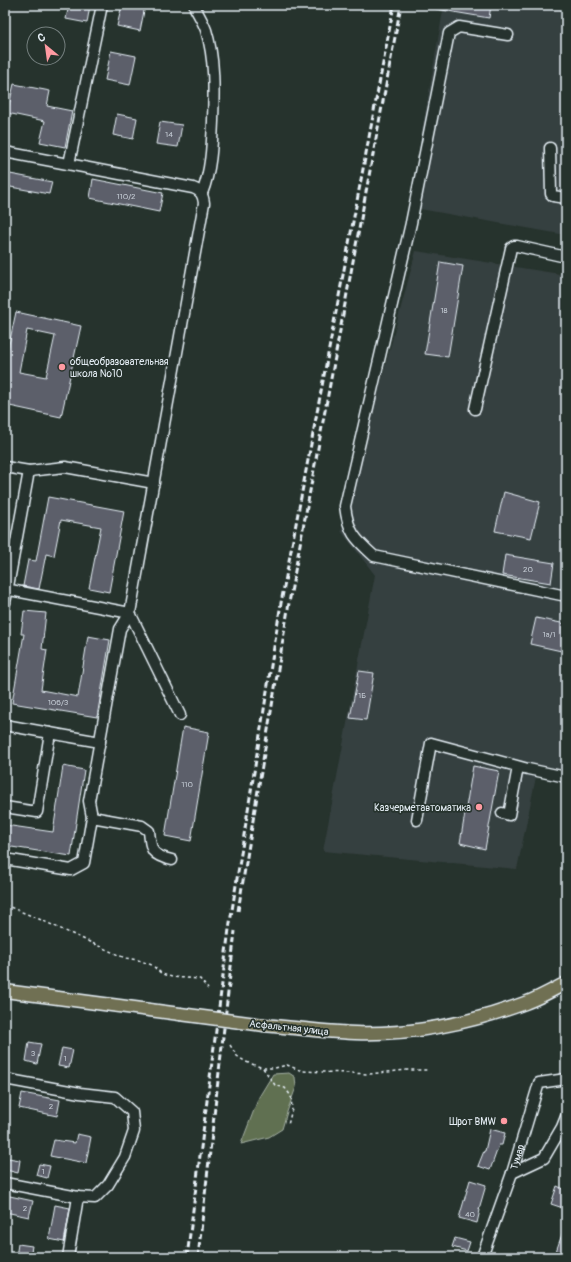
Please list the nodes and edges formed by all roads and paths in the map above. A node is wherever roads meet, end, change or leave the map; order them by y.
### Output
1 (102, 5) edge
2 (195, 8) dead end
3 (508, 35) dead end
4 (550, 148) dead end
5 (5, 152) edge
6 (69, 164) junction
7 (202, 193) junction
8 (566, 198) edge
9 (566, 257) edge
10 (475, 409) dead end
11 (5, 467) edge
12 (29, 472) junction
13 (154, 483) junction
14 (6, 590) edge
15 (566, 596) edge
16 (5, 603) edge
17 (130, 613) junction
18 (180, 715) dead end
19 (5, 725) edge
20 (50, 733) junction
21 (100, 742) junction
22 (518, 767) junction
23 (566, 777) edge
24 (5, 807) edge
25 (502, 813) dead end
26 (92, 817) junction
27 (417, 820) dead end
28 (5, 859) edge
29 (172, 860) dead end
30 (5, 905) edge
31 (566, 983) edge
32 (208, 989) dead end
33 (5, 991) edge
34 (230, 1045) dead end
35 (263, 1068) junction
36 (429, 1070) dead end
37 (5, 1079) edge
38 (566, 1079) edge
39 (566, 1117) edge
40 (288, 1125) dead end
41 (512, 1172) junction
42 (5, 1183) edge
43 (78, 1197) junction
44 (68, 1257) edge
45 (482, 1257) edge

1 - 6 street
2 - 7 street
3 - 15 street
4 - 8 street
5 - 6 street
6 - 7 street
7 - 13 street
9 - 10 street
11 - 12 street
12 - 13 street
12 - 14 street
13 - 17 street
14 - 16 street
14 - 17 street
17 - 18 street
17 - 21 street
19 - 20 street
20 - 21 street
20 - 24 street
21 - 26 street
22 - 23 street
22 - 25 street
22 - 27 street
26 - 28 street
26 - 29 street
30 - 32 path
31 - 33 main road, Асфальтная улица, bridge
34 - 35 path
35 - 36 path
35 - 40 path
37 - 43 street
38 - 41 street, Тумар
39 - 41 street
41 - 45 street, Тумар
42 - 43 street
43 - 44 street

